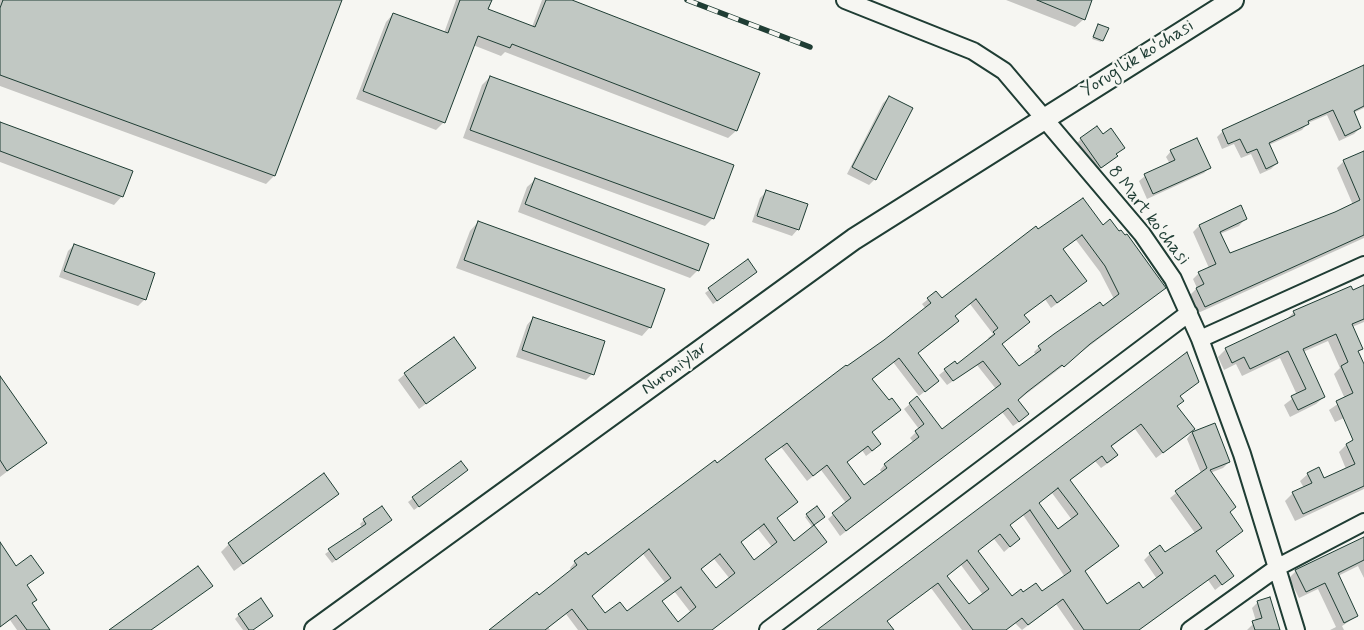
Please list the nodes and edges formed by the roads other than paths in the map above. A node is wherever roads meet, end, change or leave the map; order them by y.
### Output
1 (845, 0) edge
2 (1233, 0) edge
3 (1043, 118) junction
4 (1364, 265) edge
5 (1189, 313) junction
6 (1200, 339) junction
7 (1364, 522) edge
8 (1278, 567) junction
9 (315, 630) edge
10 (768, 630) edge
11 (1190, 630) edge
12 (1296, 630) edge

1 - 3 street, 8 Mart koʻchasi
2 - 3 main road, Yorug'lik koʻchasi
3 - 5 street, 8 Mart koʻchasi
3 - 9 main road, Nuroniylar
4 - 6 street
5 - 6 street, 8 Mart koʻchasi
5 - 10 street
6 - 8 street, 8 Mart koʻchasi
7 - 8 street
8 - 11 street
8 - 12 street, 8 Mart koʻchasi

